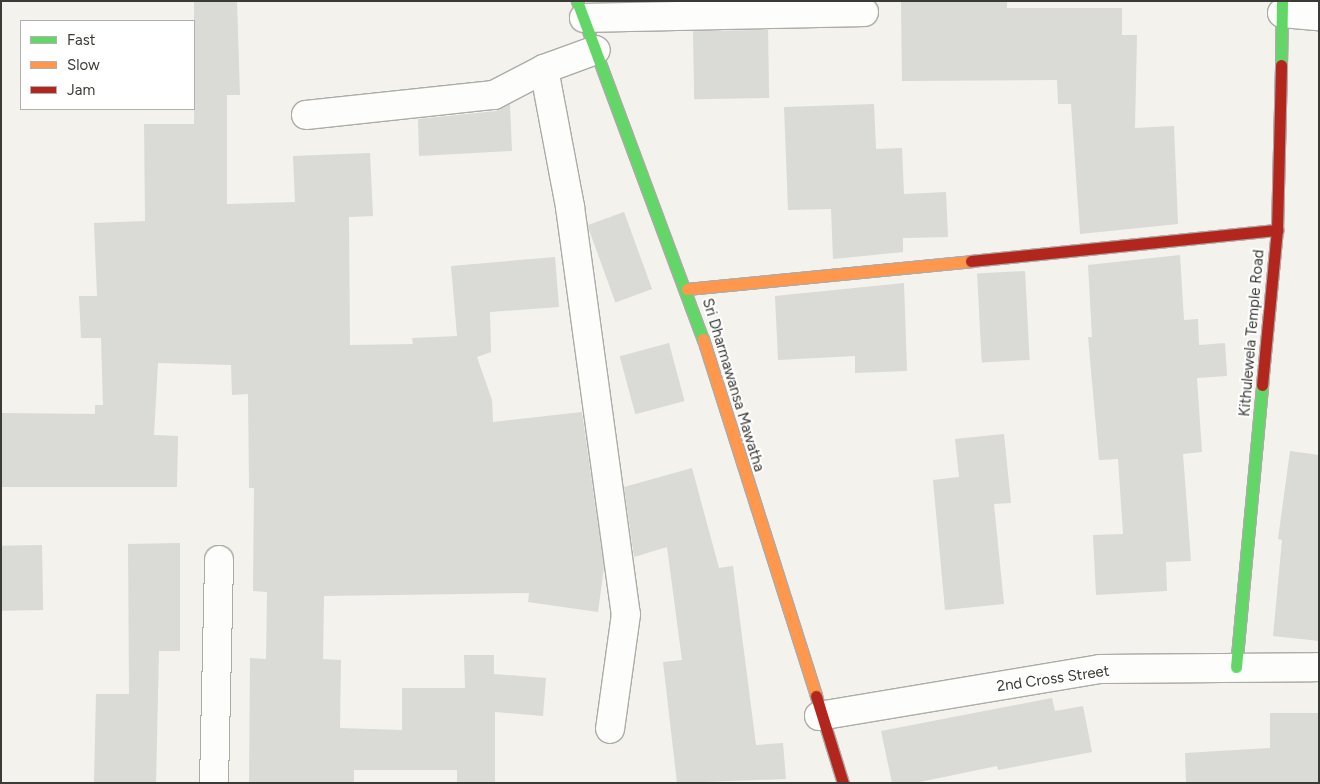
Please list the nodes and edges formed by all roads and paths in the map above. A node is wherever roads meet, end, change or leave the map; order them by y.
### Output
1 (1282, 7) edge
2 (581, 10) edge
3 (864, 12) dead end
4 (1319, 16) edge
5 (596, 50) junction
6 (544, 68) junction
7 (306, 115) dead end
8 (1277, 230) junction
9 (687, 289) junction
10 (218, 560) dead end
11 (1236, 667) junction
12 (1319, 667) edge
13 (819, 716) junction
14 (610, 729) dead end
15 (214, 783) edge
16 (842, 783) edge

1 - 4 street
1 - 8 street, Kithulewela Temple Road
2 - 3 street
2 - 5 street, Sri Dharmawansa Mawatha
5 - 6 street
5 - 9 street, Sri Dharmawansa Mawatha
6 - 7 street
6 - 14 street
8 - 9 street
8 - 11 street, Kithulewela Temple Road
9 - 13 street, Sri Dharmawansa Mawatha
10 - 15 street
11 - 12 street, 2nd Cross Street
11 - 13 street, 2nd Cross Street
13 - 16 street, Sri Dharmawansa Mawatha

